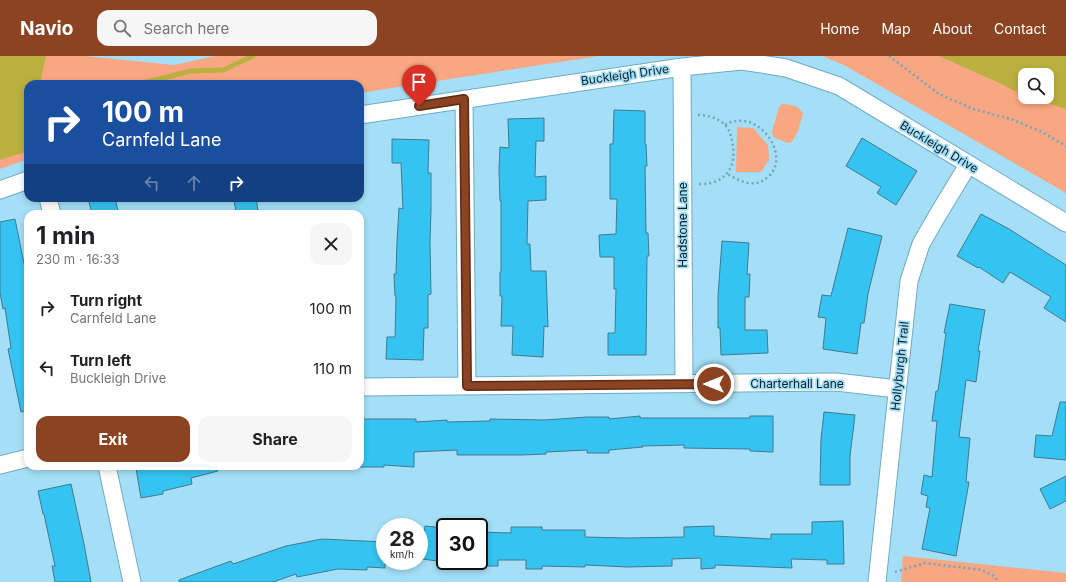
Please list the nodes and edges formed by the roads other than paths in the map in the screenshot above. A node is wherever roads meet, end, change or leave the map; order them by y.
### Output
1 (682, 67) junction
2 (464, 99) junction
3 (364, 114) edge
4 (968, 165) junction
5 (24, 181) edge
6 (0, 190) edge
7 (1066, 223) edge
8 (684, 384) junction
9 (467, 386) junction
10 (364, 387) edge
11 (898, 389) junction
12 (24, 459) edge
13 (0, 465) edge
14 (108, 470) edge
15 (132, 582) edge
16 (876, 582) edge

1 - 2 street, Buckleigh Drive
1 - 4 street, Buckleigh Drive
1 - 8 street, Hadstone Lane
2 - 3 street, Buckleigh Drive
2 - 9 street
4 - 7 street, Buckleigh Drive
4 - 11 street, Hollyburgh Trail
5 - 6 street
8 - 9 street, Charterhall Lane
8 - 11 street, Charterhall Lane
9 - 10 street, Charterhall Lane
11 - 16 street, Hollyburgh Trail
12 - 13 street
14 - 15 street

